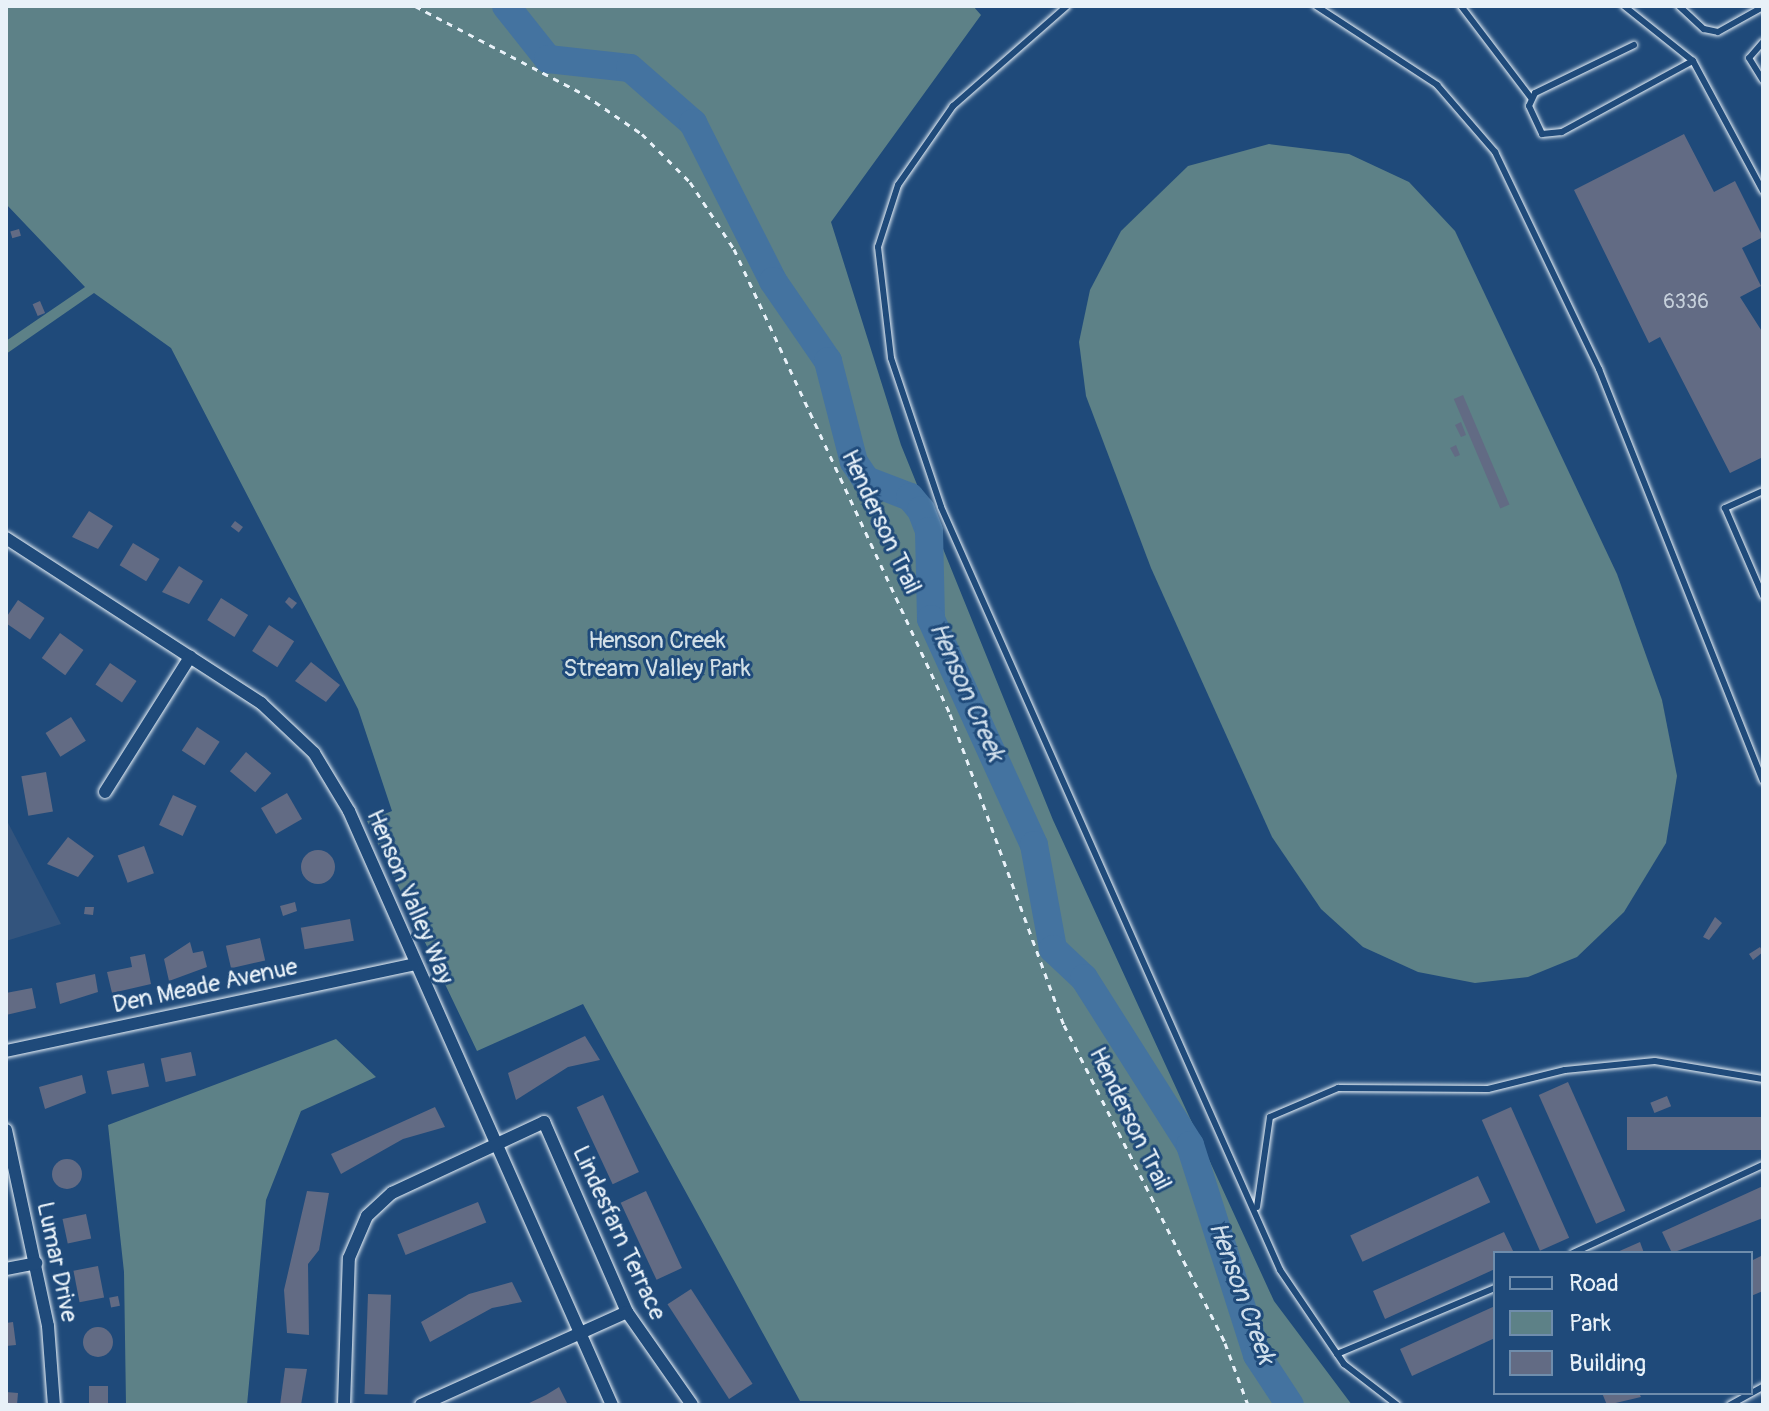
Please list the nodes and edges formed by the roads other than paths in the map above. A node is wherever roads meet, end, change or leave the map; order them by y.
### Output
1 (1067, 6) edge
2 (1316, 6) edge
3 (1461, 6) edge
4 (1624, 6) edge
5 (1679, 6) edge
6 (1763, 7) edge
7 (1763, 42) edge
8 (1634, 45) dead end
9 (1693, 61) junction
10 (1763, 80) edge
11 (1531, 98) junction
12 (1763, 191) edge
13 (1763, 491) edge
14 (6, 538) edge
15 (1763, 596) edge
16 (190, 657) junction
17 (1763, 781) edge
18 (105, 792) dead end
19 (414, 964) junction
20 (6, 1051) edge
21 (1763, 1079) edge
22 (6, 1130) edge
23 (494, 1145) junction
24 (1763, 1165) edge
25 (1257, 1210) junction
26 (1577, 1251) edge
27 (36, 1263) junction
28 (6, 1269) edge
29 (1493, 1289) edge
30 (627, 1312) junction
31 (581, 1334) junction
32 (1337, 1354) junction
33 (1748, 1395) edge
34 (54, 1405) edge
35 (344, 1405) edge
36 (421, 1405) edge
37 (612, 1405) edge
38 (692, 1405) edge
39 (1397, 1405) edge
40 (1730, 1405) edge

1 - 25 lane
2 - 17 lane
3 - 11 lane
4 - 9 lane
5 - 6 lane
7 - 10 lane
8 - 11 lane
9 - 11 lane
9 - 12 lane
13 - 15 lane
14 - 16 street, Henson Valley Way
16 - 18 street
16 - 19 street, Henson Valley Way
19 - 20 street, Den Meade Avenue
19 - 23 street, Henson Valley Way
21 - 25 lane
22 - 27 street, Lumar Drive
23 - 30 street, Lindesfarn Terrace
23 - 31 street, Henson Valley Way
23 - 35 street
24 - 26 lane
25 - 32 lane
27 - 28 street
27 - 34 street, Lumar Drive
29 - 32 lane
30 - 31 street
30 - 38 street, Lindesfarn Terrace
31 - 36 street
31 - 37 street, Henson Valley Way
32 - 39 lane
33 - 40 lane

